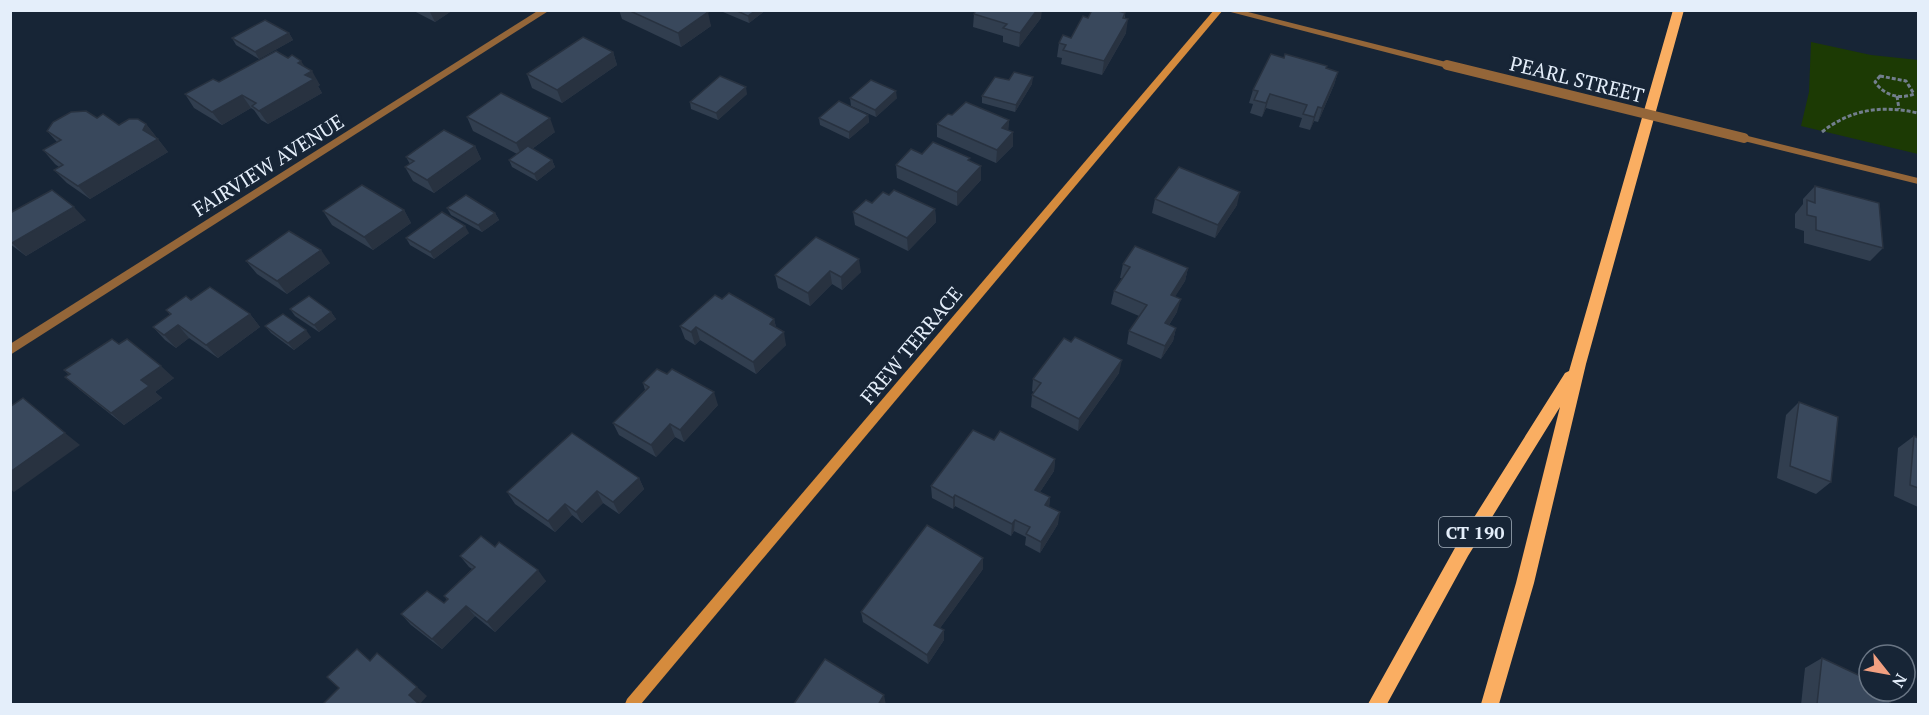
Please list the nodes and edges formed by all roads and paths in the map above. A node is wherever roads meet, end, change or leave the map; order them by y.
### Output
1 (546, 10) edge
2 (1219, 10) edge
3 (1227, 10) edge
4 (1679, 10) edge
5 (1897, 96) junction
6 (1899, 109) junction
7 (1918, 113) edge
8 (1821, 133) dead end
9 (1918, 181) edge
10 (10, 350) edge
11 (1578, 364) junction
12 (632, 705) edge
13 (1377, 705) edge
14 (1490, 705) edge

1 - 10 street, FAIRVIEW AVENUE
2 - 12 main road, FREW TERRACE
3 - 9 street, PEARL STREET, bridge
4 - 11 main road, CT 190
5 - 5 path
5 - 6 path
6 - 7 path
6 - 8 path
11 - 13 main road, CT 190
11 - 14 main road, CT 190

